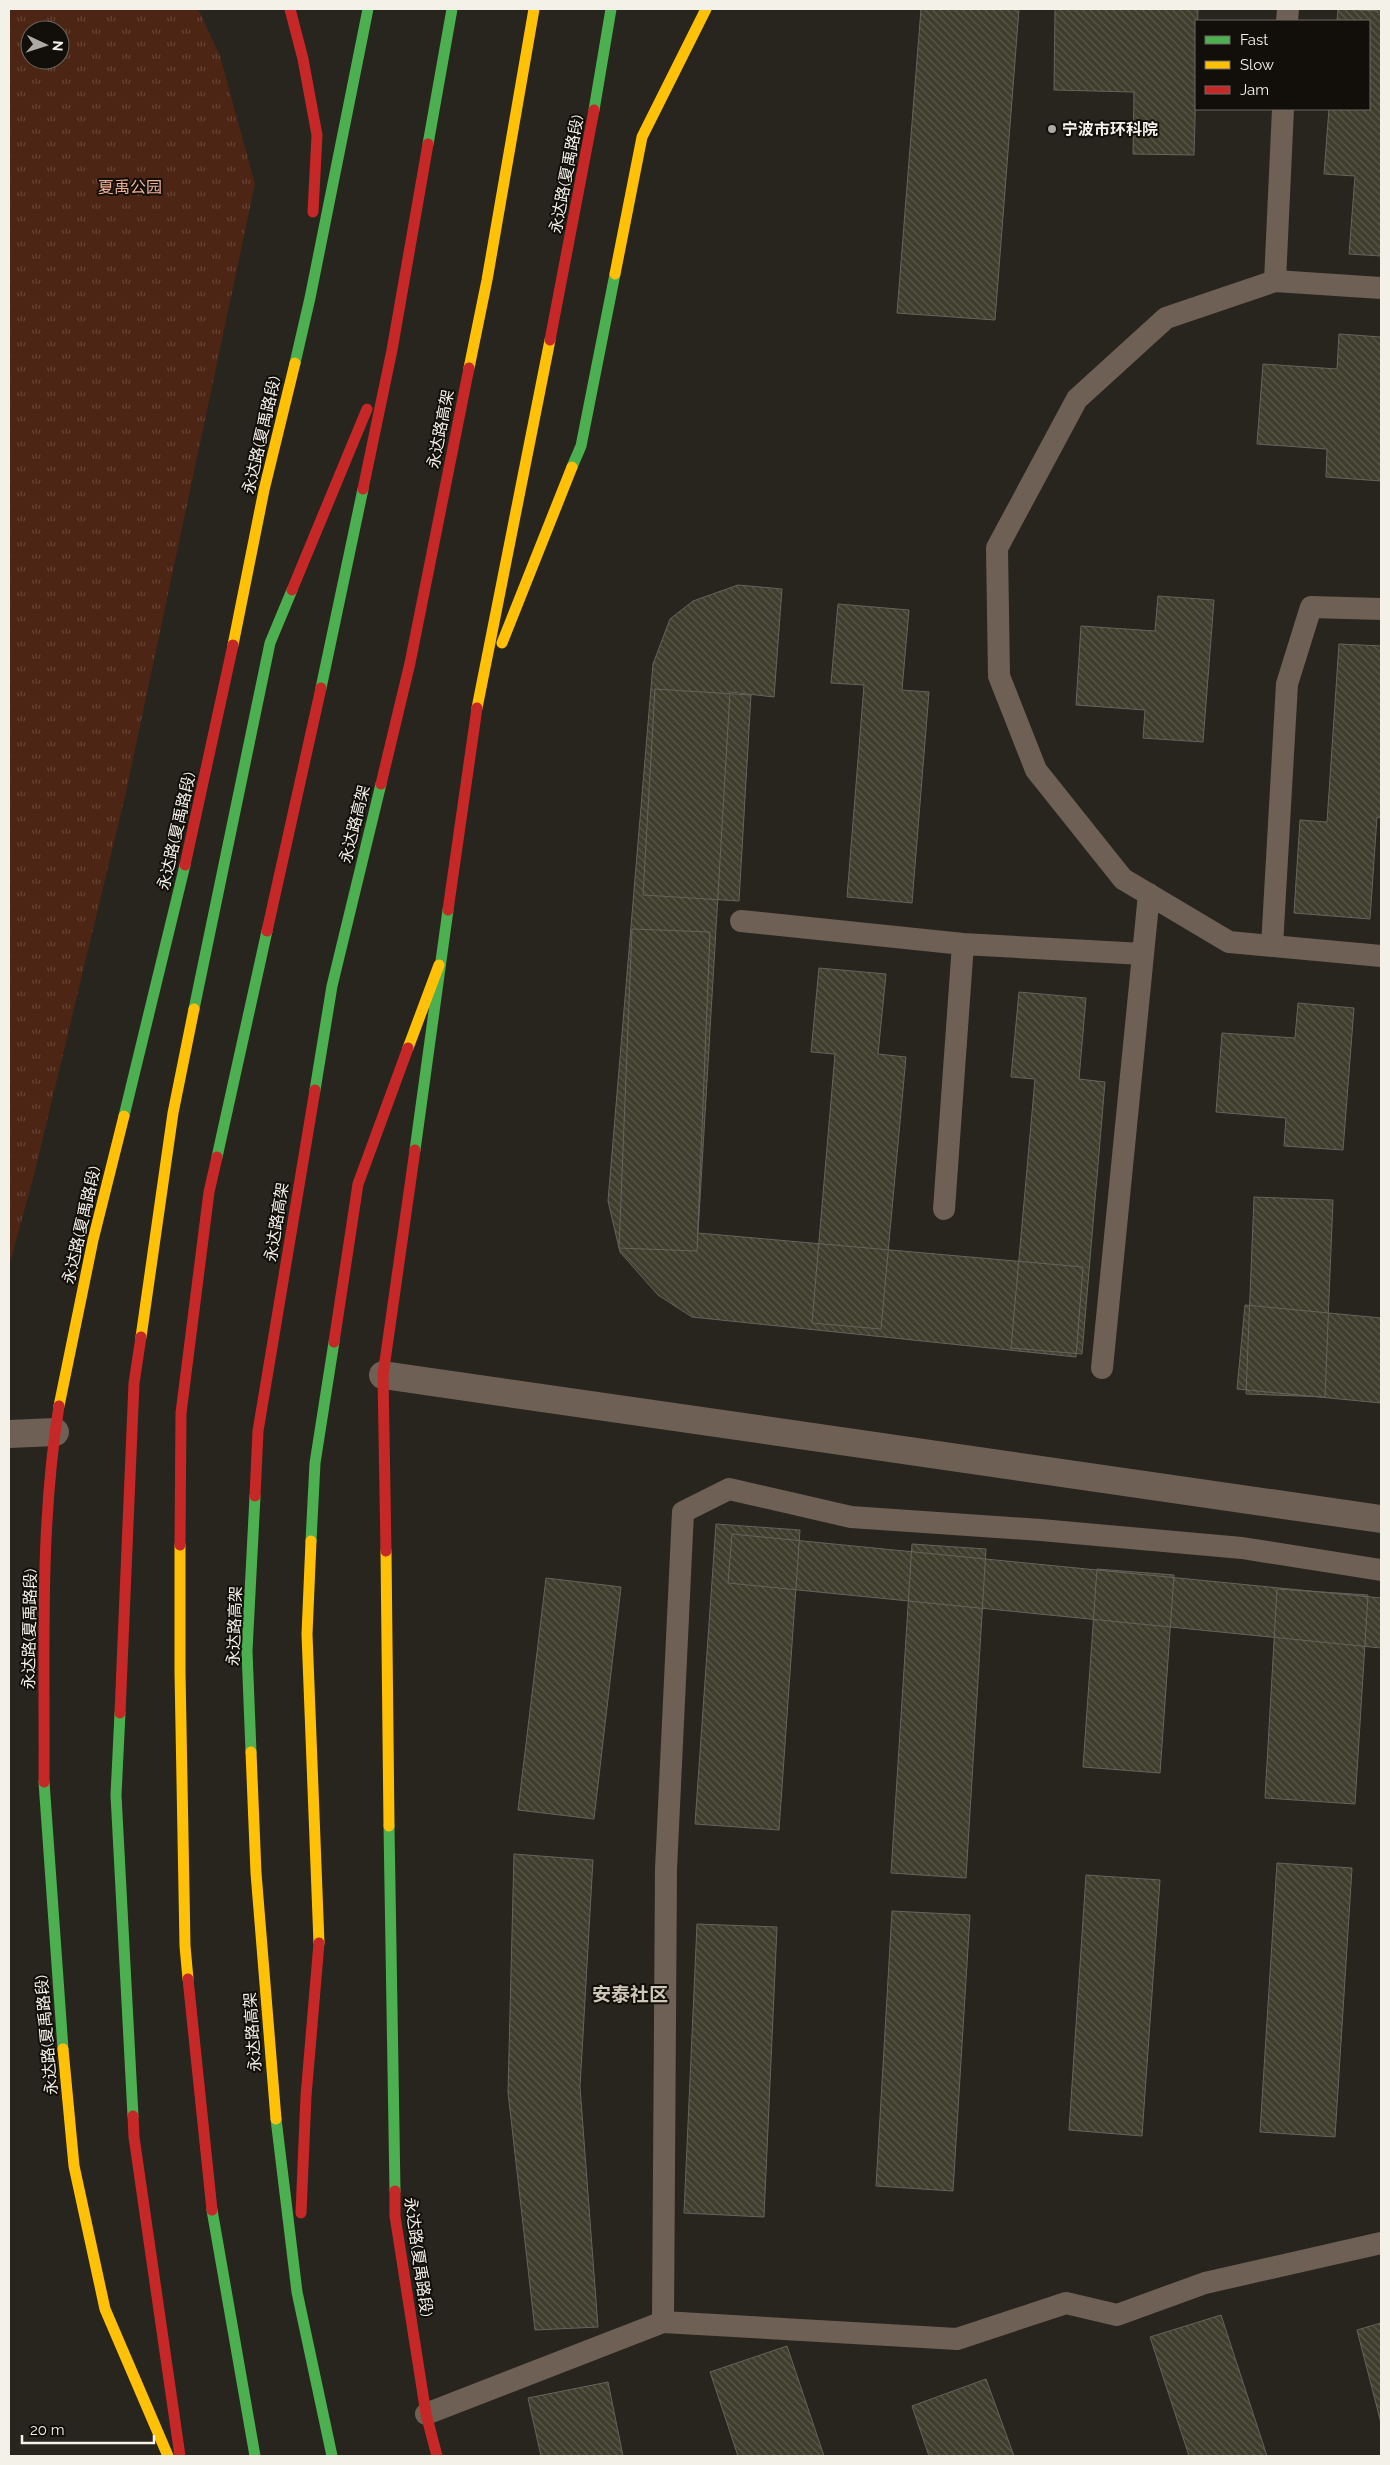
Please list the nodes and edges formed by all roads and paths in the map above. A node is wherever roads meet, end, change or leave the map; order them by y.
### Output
1 (290, 9) edge
2 (368, 9) edge
3 (452, 9) edge
4 (534, 9) edge
5 (611, 9) edge
6 (706, 9) edge
7 (1283, 110) edge
8 (1275, 281) junction
9 (1381, 288) edge
10 (310, 298) junction
11 (392, 350) junction
12 (1381, 609) edge
13 (477, 707) junction
14 (1149, 894) junction
15 (741, 921) dead end
16 (963, 944) junction
17 (1272, 946) junction
18 (1143, 954) junction
19 (1381, 956) edge
20 (440, 965) junction
21 (944, 1209) dead end
22 (1102, 1368) dead end
23 (383, 1375) junction
24 (55, 1432) junction
25 (9, 1434) edge
26 (1381, 1520) edge
27 (1381, 1570) edge
28 (1381, 2243) edge
29 (297, 2292) junction
30 (664, 2322) junction
31 (426, 2414) junction
32 (168, 2456) edge
33 (180, 2456) edge
34 (255, 2456) edge
35 (332, 2456) edge
36 (437, 2456) edge

1 - 10 main road
2 - 10 main road, 永达路(夏禹路段)
3 - 11 main road
4 - 29 main road, 永达路高架
5 - 13 main road, 永达路(夏禹路段)
6 - 13 main road
7 - 8 lane
8 - 9 lane
8 - 14 lane
10 - 24 main road, 永达路(夏禹路段)
11 - 33 main road
11 - 34 main road
12 - 17 lane
13 - 20 main road, 永达路(夏禹路段)
14 - 17 lane
14 - 18 lane
15 - 16 lane
16 - 18 lane
16 - 21 lane
17 - 19 lane
18 - 22 lane
20 - 23 main road, 永达路(夏禹路段)
20 - 29 main road
23 - 26 street
23 - 31 main road, 永达路(夏禹路段)
24 - 25 street
24 - 32 main road, 永达路(夏禹路段)
27 - 30 lane
28 - 30 lane
29 - 35 main road, 永达路高架
30 - 31 lane
31 - 36 main road, 永达路(夏禹路段)

